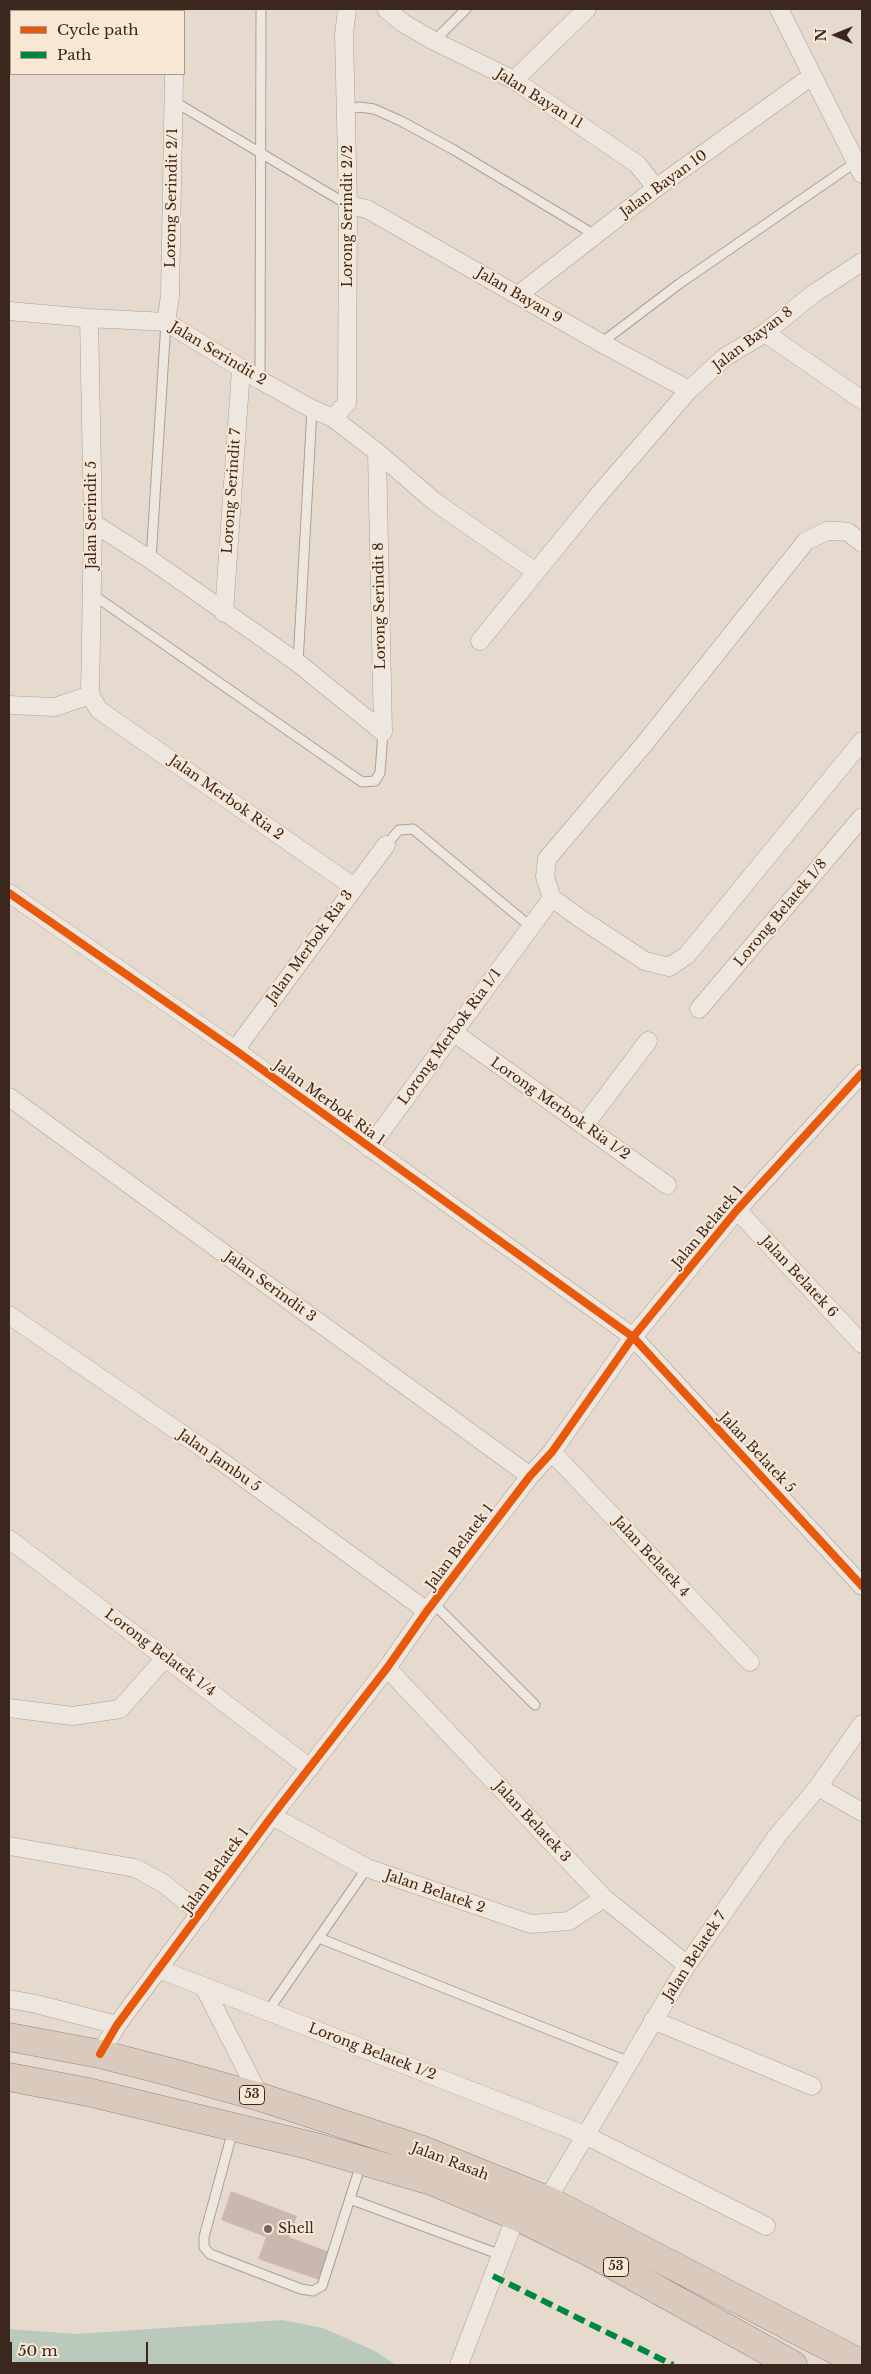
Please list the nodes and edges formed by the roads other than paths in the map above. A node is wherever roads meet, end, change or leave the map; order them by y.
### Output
1 (262, 9) edge
2 (347, 9) edge
3 (386, 9) edge
4 (466, 9) edge
5 (587, 9) edge
6 (779, 9) edge
7 (434, 41) junction
8 (174, 75) edge
9 (812, 76) junction
10 (514, 80) junction
11 (175, 102) junction
12 (347, 109) junction
13 (262, 152) junction
14 (859, 168) edge
15 (656, 188) junction
16 (348, 205) junction
17 (595, 235) junction
18 (862, 262) edge
19 (518, 295) junction
20 (9, 311) edge
21 (89, 318) junction
22 (166, 322) junction
23 (765, 333) junction
24 (601, 343) junction
25 (241, 368) junction
26 (260, 380) junction
27 (690, 390) junction
28 (862, 400) edge
29 (312, 409) junction
30 (333, 418) junction
31 (377, 452) junction
32 (94, 524) junction
33 (862, 543) edge
34 (151, 560) junction
35 (536, 572) junction
36 (92, 594) junction
37 (224, 613) junction
38 (480, 641) dead end
39 (298, 663) junction
40 (94, 703) junction
41 (9, 705) edge
42 (383, 732) junction
43 (862, 742) edge
44 (862, 816) edge
45 (386, 845) joint
46 (354, 887) junction
47 (9, 892) edge
48 (552, 898) junction
49 (531, 927) junction
50 (699, 1009) dead end
51 (453, 1032) junction
52 (648, 1040) dead end
53 (235, 1050) junction
54 (860, 1080) edge
55 (9, 1097) edge
56 (584, 1126) junction
57 (369, 1148) junction
58 (667, 1185) dead end
59 (736, 1210) junction
60 (9, 1315) edge
61 (633, 1337) junction
62 (862, 1344) edge
63 (552, 1452) junction
64 (530, 1476) junction
65 (9, 1539) edge
66 (862, 1586) edge
67 (430, 1607) junction
68 (165, 1658) junction
69 (750, 1662) dead end
70 (387, 1668) junction
71 (535, 1705) dead end
72 (9, 1708) edge
73 (862, 1724) edge
74 (310, 1768) junction
75 (818, 1787) junction
76 (862, 1812) edge
77 (272, 1816) junction
78 (9, 1846) edge
79 (367, 1868) junction
80 (604, 1898) junction
81 (201, 1914) junction
82 (319, 1938) junction
83 (687, 1965) junction
84 (159, 1969) junction
85 (204, 1987) junction
86 (9, 2000) edge
87 (268, 2012) junction
88 (653, 2020) junction
89 (117, 2026) junction
90 (9, 2037) edge
91 (100, 2054) junction
92 (630, 2062) junction
93 (9, 2077) edge
94 (812, 2086) dead end
95 (88, 2092) junction
96 (260, 2097) junction
97 (234, 2128) junction
98 (586, 2135) junction
99 (362, 2161) junction
100 (350, 2199) junction
101 (547, 2200) junction
102 (516, 2216) junction
103 (766, 2226) dead end
104 (501, 2256) junction
105 (862, 2364) edge
106 (460, 2365) edge
107 (793, 2365) edge

1 - 13 lane
2 - 12 street, Lorong Serindit 2/2
3 - 7 street, Jalan Bayan 11
4 - 7 lane
5 - 10 street
6 - 9 street
7 - 10 street, Jalan Bayan 11
8 - 11 street, Lorong Serindit 2/1
9 - 14 street
9 - 15 street, Jalan Bayan 10
10 - 15 street, Jalan Bayan 11
11 - 13 lane
11 - 22 street, Lorong Serindit 2/1
12 - 16 street, Lorong Serindit 2/2
12 - 17 lane
13 - 16 lane
13 - 26 lane
14 - 24 lane
15 - 17 street, Jalan Bayan 10
16 - 19 street, Jalan Bayan 9
16 - 30 street, Lorong Serindit 2/2
17 - 19 street, Jalan Bayan 10
18 - 23 street, Jalan Bayan 8
19 - 24 street, Jalan Bayan 9
20 - 21 street, Jalan Serindit 2
21 - 22 street, Jalan Serindit 2
21 - 32 street, Jalan Serindit 5
22 - 25 street, Jalan Serindit 2
22 - 34 lane
23 - 27 street, Jalan Bayan 8
23 - 28 street
24 - 27 street, Jalan Bayan 9
25 - 26 street, Jalan Serindit 2
25 - 37 street, Lorong Serindit 7
26 - 29 street, Jalan Serindit 2
27 - 35 street, Jalan Bayan 8
29 - 30 street, Jalan Serindit 2
29 - 39 lane
30 - 31 street, Jalan Serindit 2
31 - 35 street
31 - 42 street, Lorong Serindit 8
32 - 34 street
32 - 36 street, Jalan Serindit 5
33 - 48 street
34 - 37 street
35 - 38 street, Jalan Bayan 8
36 - 40 street, Jalan Serindit 5
36 - 42 lane
37 - 39 street
39 - 42 street
40 - 41 street
40 - 46 street, Jalan Merbok Ria 2
43 - 48 street
44 - 50 street, Lorong Belatek 1/8
45 - 46 street, Jalan Merbok Ria 3
45 - 49 lane
46 - 53 street, Jalan Merbok Ria 3
47 - 53 street, Jalan Merbok Ria 1
48 - 49 street, Lorong Merbok Ria 1/1
49 - 51 street, Lorong Merbok Ria 1/1
51 - 56 street, Lorong Merbok Ria 1/2
51 - 57 street, Lorong Merbok Ria 1/1
52 - 56 street
53 - 57 street, Jalan Merbok Ria 1
54 - 59 street, Jalan Belatek 1
55 - 64 street, Jalan Serindit 3
56 - 58 street, Lorong Merbok Ria 1/2
57 - 61 street, Jalan Merbok Ria 1
59 - 61 street, Jalan Belatek 1
59 - 62 street, Jalan Belatek 6
60 - 67 street, Jalan Jambu 5
61 - 63 street, Jalan Belatek 1
61 - 66 street, Jalan Belatek 5
63 - 64 street, Jalan Belatek 1
63 - 69 street, Jalan Belatek 4
64 - 67 street, Jalan Belatek 1
65 - 68 street, Lorong Belatek 1/4
67 - 70 street, Jalan Belatek 1
67 - 71 lane
68 - 72 street
68 - 74 street, Lorong Belatek 1/4
70 - 74 street, Jalan Belatek 1
70 - 80 street, Jalan Belatek 3
73 - 75 street, Jalan Belatek 7
74 - 77 street, Jalan Belatek 1
75 - 76 street
75 - 83 street, Jalan Belatek 7
77 - 79 street, Jalan Belatek 2
77 - 81 street, Jalan Belatek 1
78 - 81 street
79 - 80 street, Jalan Belatek 2
79 - 82 lane
80 - 83 street, Jalan Belatek 3
81 - 84 street, Jalan Belatek 1
82 - 87 lane
82 - 92 lane
83 - 88 street, Jalan Belatek 7
84 - 85 street, Lorong Belatek 1/2
84 - 89 street, Jalan Belatek 1
85 - 87 street, Lorong Belatek 1/2
85 - 96 street
86 - 89 street
87 - 98 street, Lorong Belatek 1/2
88 - 92 street, Jalan Belatek 7
88 - 94 street
89 - 91 street, Jalan Belatek 1
90 - 91 highway, Jalan Rasah / 53
91 - 95 highway
91 - 96 highway, Jalan Rasah / 53
92 - 98 street, Jalan Belatek 7
93 - 95 highway, Jalan Rasah / 53
95 - 97 highway, Jalan Rasah / 53
96 - 101 highway, Jalan Rasah / 53
97 - 99 highway, Jalan Rasah / 53
97 - 100 lane
98 - 101 street, Jalan Belatek 7
98 - 103 street, Lorong Belatek 1/2
99 - 100 lane
99 - 102 highway, Jalan Rasah / 53
100 - 104 lane
101 - 105 highway, Jalan Rasah / 53
102 - 104 street
102 - 107 highway, Jalan Rasah / 53
104 - 106 street

